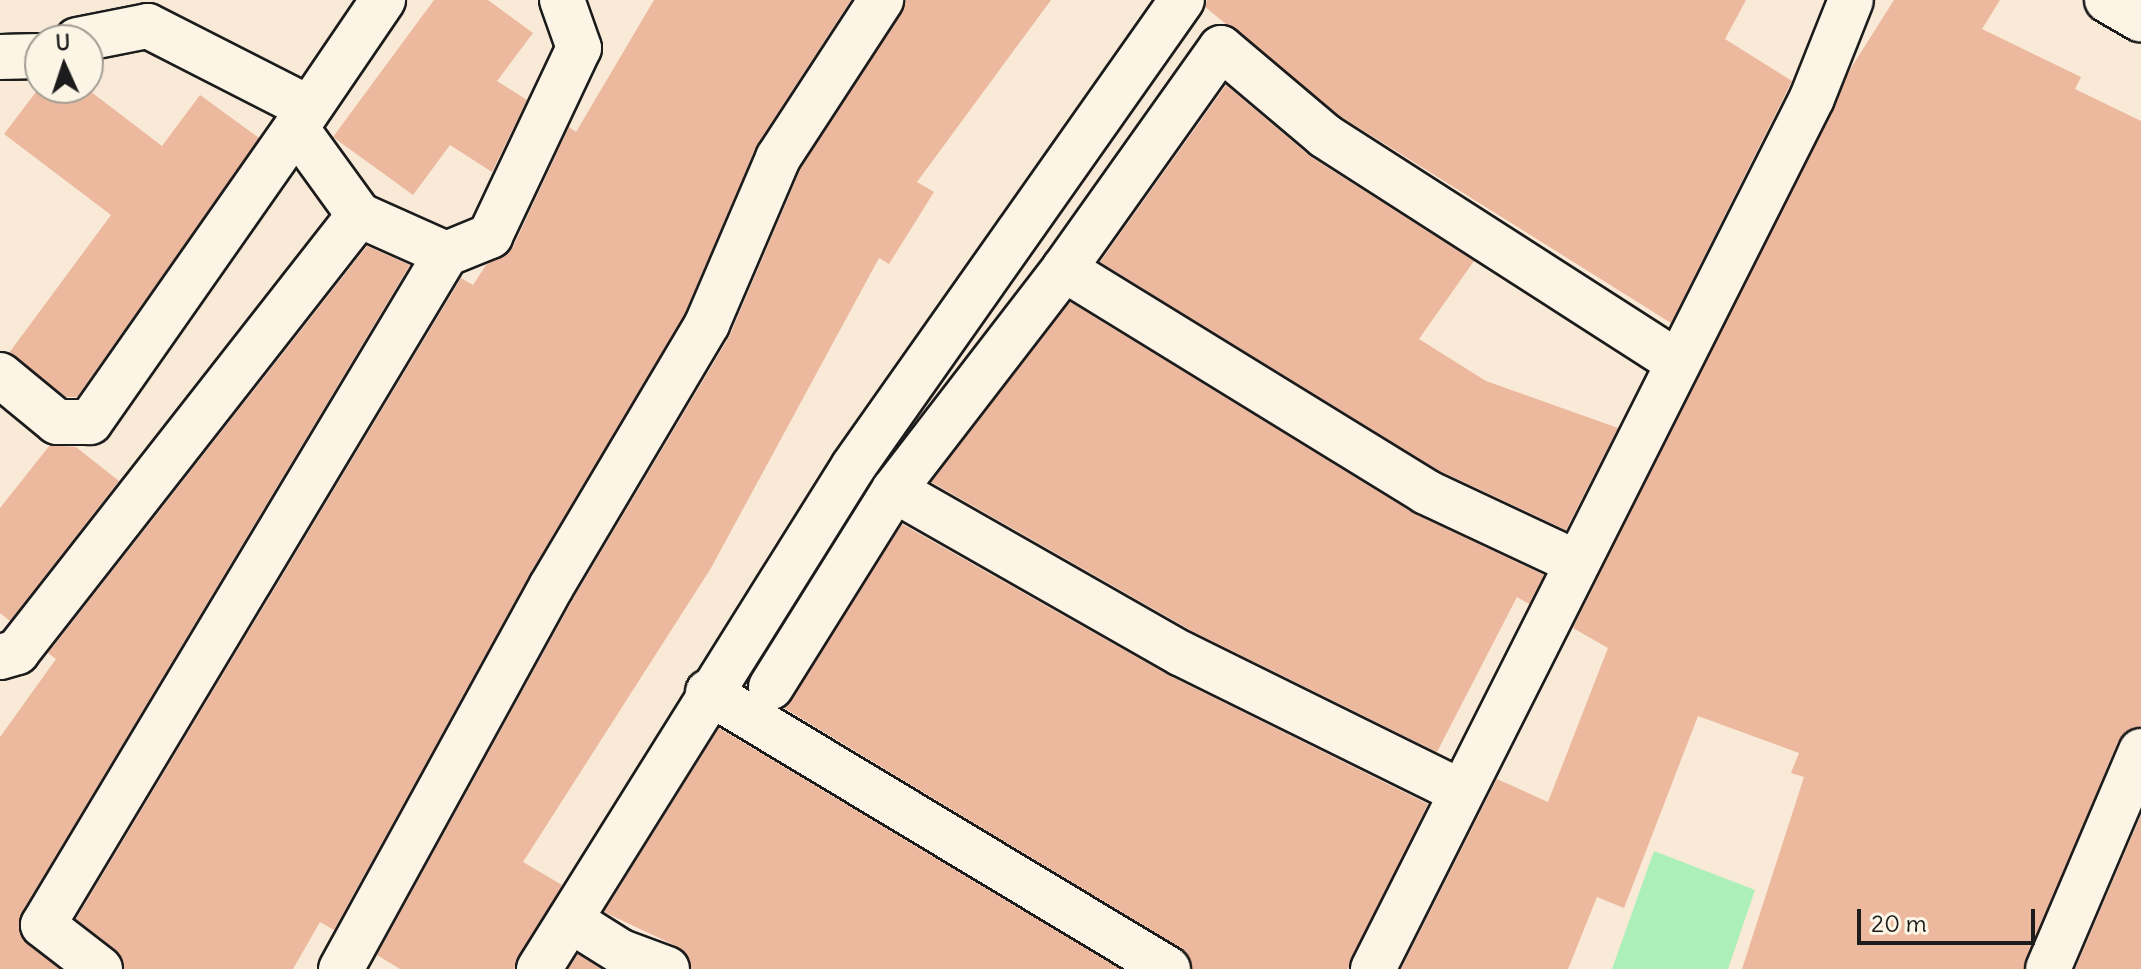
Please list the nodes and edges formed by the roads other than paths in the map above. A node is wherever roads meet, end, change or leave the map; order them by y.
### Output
1 (383, 0) edge
2 (562, 0) edge
3 (881, 0) edge
4 (1182, 0) edge
5 (1851, 0) edge
6 (2107, 0) edge
7 (2141, 20) edge
8 (104, 35) edge
9 (24, 56) edge
10 (0, 57) edge
11 (301, 118) junction
12 (359, 215) junction
13 (446, 254) junction
14 (1064, 269) junction
15 (1675, 361) junction
16 (0, 375) edge
17 (894, 490) junction
18 (1573, 561) junction
19 (7, 640) edge
20 (771, 687) dead end
21 (708, 692) junction
22 (2141, 751) edge
23 (1461, 792) junction
24 (570, 920) junction
25 (100, 969) edge
26 (341, 969) edge
27 (539, 969) edge
28 (667, 969) edge
29 (1168, 969) edge
30 (1373, 969) edge
31 (2048, 969) edge

1 - 11 street
2 - 13 street
3 - 26 street
4 - 21 street
5 - 15 street
6 - 7 street
8 - 11 street
9 - 10 street
11 - 12 street
11 - 16 street
12 - 13 street
12 - 19 street
13 - 25 street
14 - 15 street
14 - 17 street
14 - 18 street
15 - 18 street
17 - 20 street
17 - 23 street
18 - 23 street
21 - 24 street
21 - 29 street
22 - 31 street
23 - 30 street
24 - 27 street
24 - 28 street

